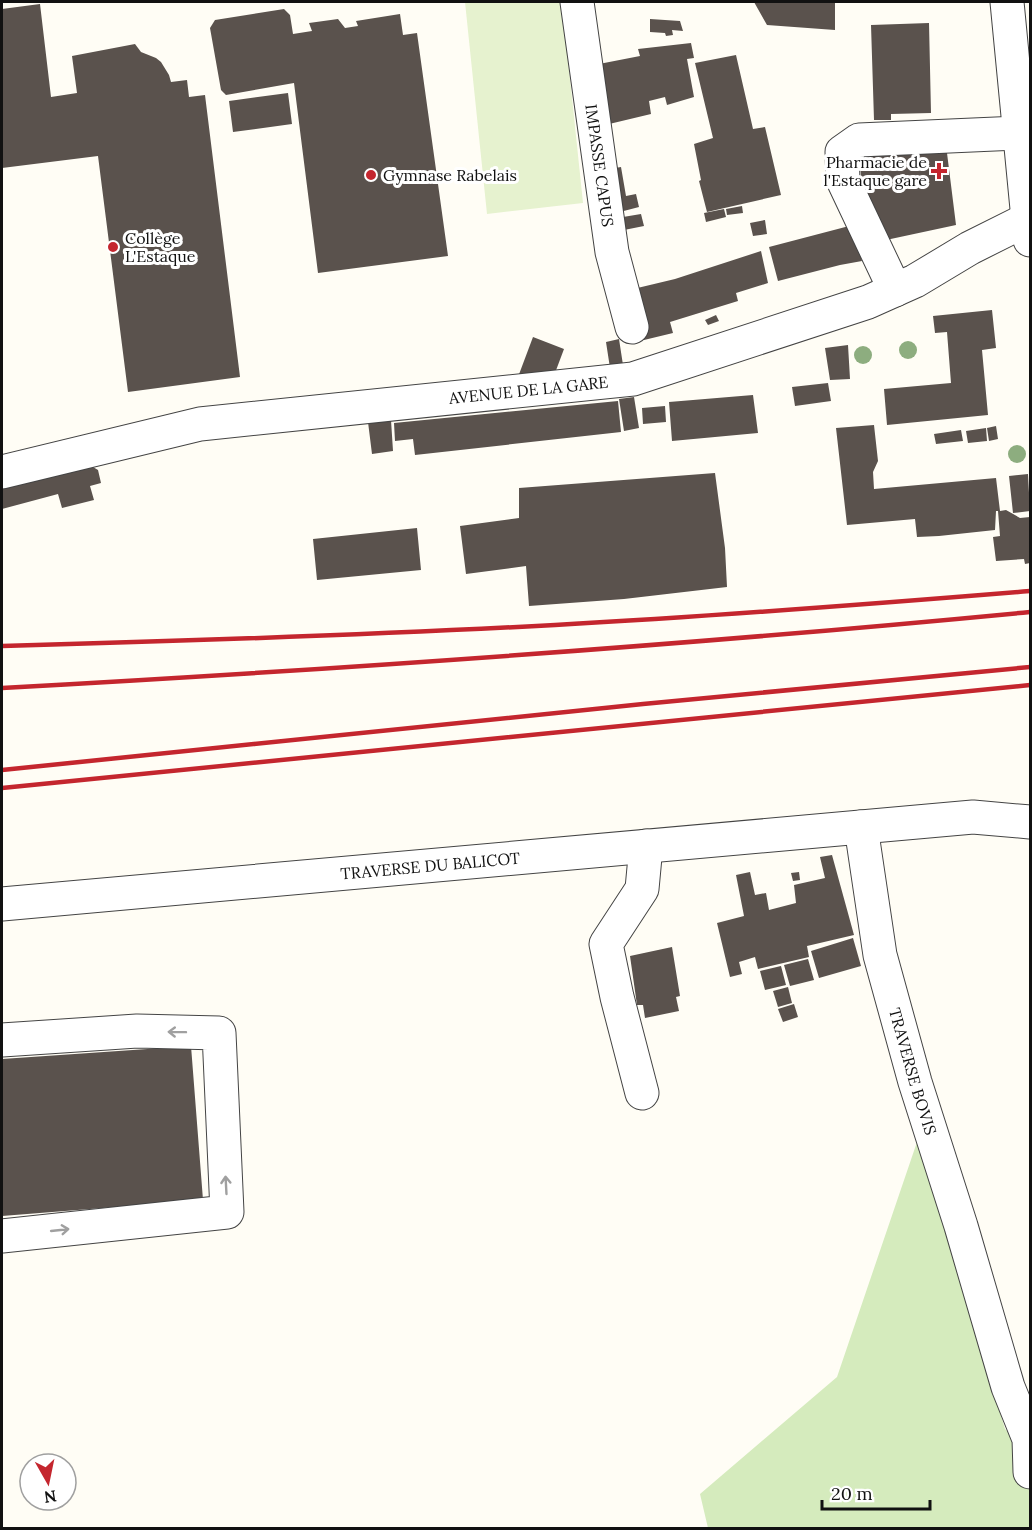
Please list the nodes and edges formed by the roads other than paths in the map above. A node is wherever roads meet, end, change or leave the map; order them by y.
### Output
1 (577, 2) edge
2 (1007, 2) edge
3 (1020, 133) junction
4 (1029, 231) edge
5 (895, 290) junction
6 (632, 327) dead end
7 (2, 472) edge
8 (1030, 822) edge
9 (861, 827) junction
10 (646, 846) junction
11 (2, 904) edge
12 (2, 1040) edge
13 (642, 1093) dead end
14 (2, 1236) edge
15 (1029, 1439) edge
16 (1030, 1472) edge

1 - 6 street, IMPASSE CAPUS
2 - 3 street
3 - 4 street
3 - 5 street
4 - 5 street, AVENUE DE LA GARE
5 - 7 street, AVENUE DE LA GARE
8 - 9 street
9 - 10 street, TRAVERSE DU BALICOT
9 - 15 street, TRAVERSE BOVIS
10 - 11 street, TRAVERSE DU BALICOT
10 - 13 street
14 -> 12 street
15 - 16 street, TRAVERSE BOVIS

